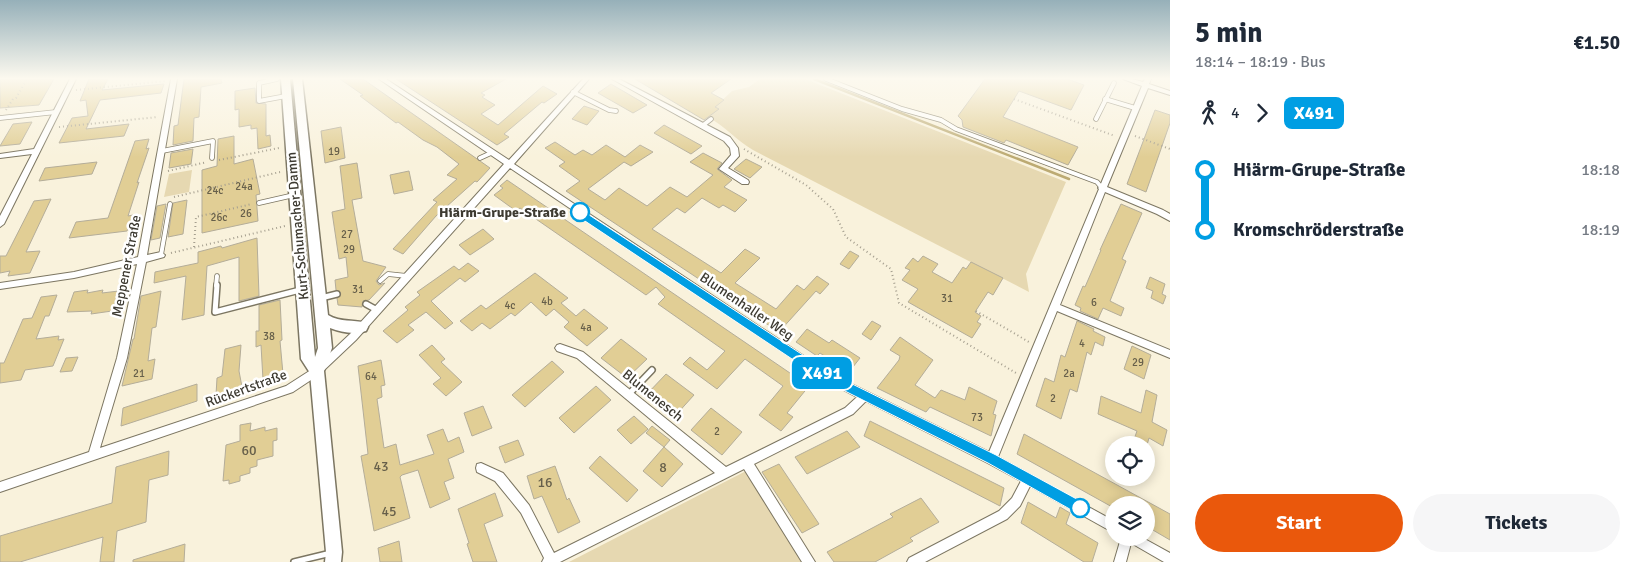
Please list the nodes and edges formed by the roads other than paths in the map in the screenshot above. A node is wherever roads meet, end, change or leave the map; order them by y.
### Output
1 (60, 105) edge
2 (170, 105) edge
3 (286, 105) edge
4 (293, 105) edge
5 (300, 105) edge
6 (421, 105) edge
7 (561, 105) edge
8 (599, 105) edge
9 (664, 105) edge
10 (892, 105) edge
11 (1103, 105) edge
12 (1125, 105) edge
13 (1135, 105) edge
14 (1134, 108) junction
15 (616, 111) dead end
16 (56, 112) junction
17 (301, 112) junction
18 (0, 118) edge
19 (711, 119) dead end
20 (1096, 119) dead end
21 (702, 126) junction
22 (162, 151) junction
23 (36, 152) junction
24 (491, 153) junction
25 (0, 156) edge
26 (212, 158) dead end
27 (480, 158) dead end
28 (507, 164) junction
29 (745, 182) dead end
30 (1102, 188) junction
31 (294, 195) junction
32 (259, 203) road end
33 (170, 204) dead end
34 (1170, 218) edge
35 (0, 224) edge
36 (296, 224) junction
37 (313, 232) junction
38 (161, 255) joint
39 (142, 260) junction
40 (217, 276) dead end
41 (407, 276) junction
42 (380, 281) dead end
43 (0, 286) edge
44 (301, 290) junction
45 (337, 294) dead end
46 (319, 298) junction
47 (366, 304) dead end
48 (1054, 306) junction
49 (377, 310) junction
50 (322, 318) junction
51 (361, 327) junction
52 (560, 348) dead end
53 (1170, 354) edge
54 (652, 370) dead end
55 (317, 371) junction
56 (628, 394) junction
57 (865, 396) junction
58 (93, 455) junction
59 (992, 459) junction
60 (746, 462) junction
61 (481, 468) dead end
62 (724, 473) junction
63 (1028, 479) junction
64 (0, 487) edge
65 (1105, 522) edge
66 (1125, 546) edge
67 (1146, 546) edge
68 (335, 559) edge
69 (1170, 559) edge
70 (550, 561) edge
71 (294, 562) edge
72 (809, 562) edge
73 (913, 562) edge
74 (1120, 562) edge

1 - 16 street
2 - 22 street, Meppener Straße
3 - 31 main road, Kurt-Schumacher-Damm
4 - 17 lane
5 - 17 main road, Kurt-Schumacher-Damm
6 - 24 street, Blumenhaller Weg
7 - 28 street
8 - 15 lane
9 - 21 street
10 - 30 lane
11 - 20 lane
12 - 14 lane
13 - 14 street
14 - 30 street
16 - 18 lane
16 - 23 street
17 - 37 main road, Kurt-Schumacher-Damm
19 - 21 lane
21 - 29 street
22 - 26 lane
22 - 39 street, Meppener Straße
23 - 25 street
23 - 35 street
24 - 27 lane
24 - 28 street, Blumenhaller Weg
28 - 41 street, Rückertstraße
28 - 57 street, Blumenhaller Weg
30 - 34 street
30 - 48 street
31 - 32 lane
31 - 36 main road, Kurt-Schumacher-Damm
33 - 38 lane
36 - 37 lane
36 - 44 main road, Kurt-Schumacher-Damm
37 - 46 main road, Kurt-Schumacher-Damm
38 - 39 street
39 - 43 street
39 - 58 street, Meppener Straße
40 - 44 lane
41 - 42 lane
41 - 49 street, Rückertstraße
44 - 55 main road, Kurt-Schumacher-Damm
45 - 46 lane
46 - 50 main road, Kurt-Schumacher-Damm
47 - 49 lane
48 - 53 street
48 - 59 street
49 - 51 street, Rückertstraße
50 - 51 main road
50 - 55 main road, Kurt-Schumacher-Damm
51 - 55 street, Rückertstraße
52 - 56 street, Blumenesch
54 - 56 lane
55 - 58 street, Rückertstraße
55 - 68 main road, Kurt-Schumacher-Damm
56 - 62 street, Blumenesch
57 - 59 street, Blumenhaller Weg
57 - 60 street
58 - 64 street, Rückertstraße
59 - 63 street, Blumenhaller Weg
60 - 62 street
60 - 72 street
61 - 70 street
62 - 70 street
63 - 65 street, Blumenhaller Weg
63 - 73 street
66 - 74 street
67 - 69 street
68 - 71 lane

